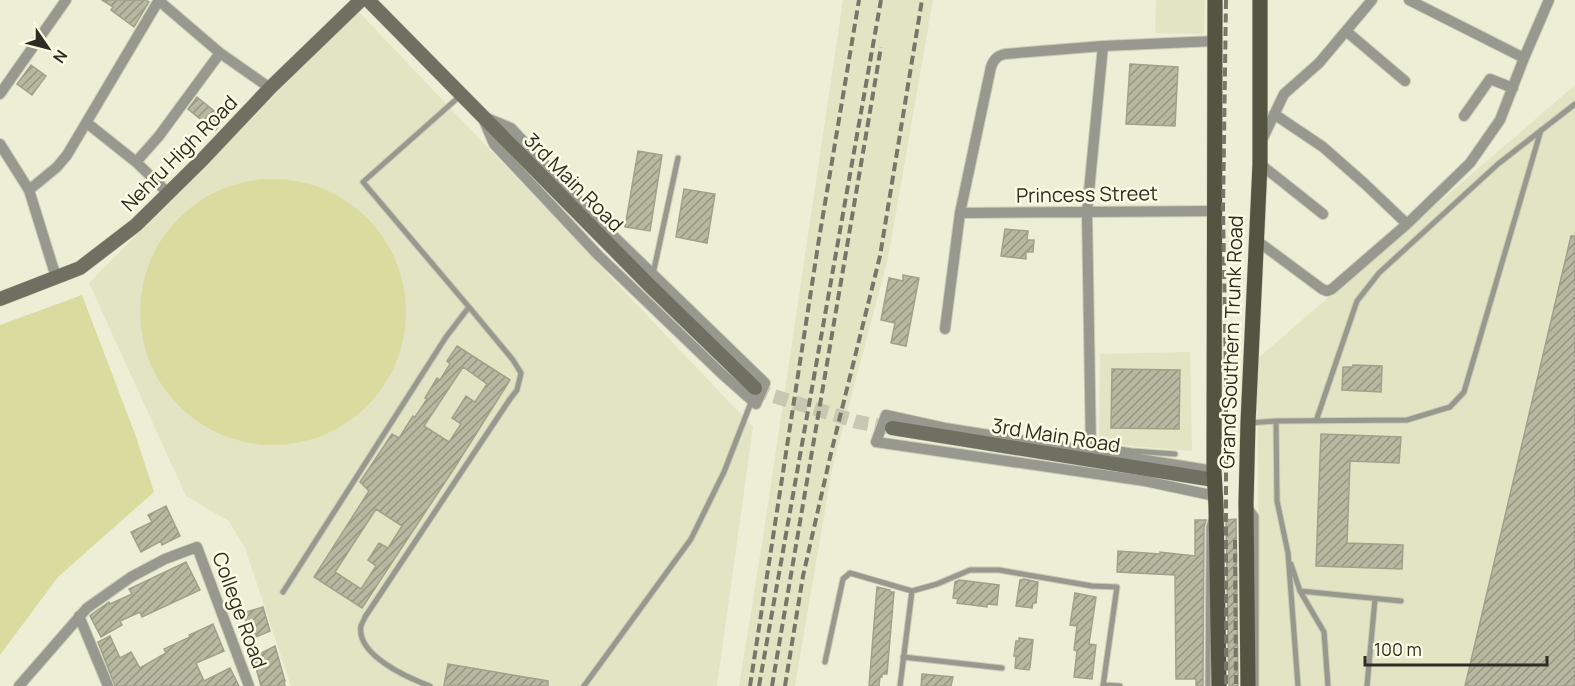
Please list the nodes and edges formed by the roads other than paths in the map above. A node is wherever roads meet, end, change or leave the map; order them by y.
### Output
1 (66, 0) edge
2 (159, 0) edge
3 (361, 0) edge
4 (368, 0) edge
5 (1215, 0) edge
6 (1260, 0) edge
7 (1372, 0) edge
8 (1409, 0) edge
9 (1549, 0) edge
10 (1346, 31) junction
11 (1215, 42) junction
12 (1102, 46) junction
13 (220, 53) junction
14 (1524, 58) junction
15 (1405, 81) dead end
16 (270, 88) junction
17 (1513, 88) junction
18 (0, 94) edge
19 (461, 95) junction
20 (1575, 104) edge
21 (1274, 114) junction
22 (482, 116) junction
23 (1464, 116) dead end
24 (87, 123) junction
25 (1541, 130) junction
26 (0, 144) edge
27 (1259, 144) junction
28 (678, 158) dead end
29 (136, 162) junction
30 (1260, 164) junction
31 (29, 190) junction
32 (168, 193) junction
33 (1215, 211) junction
34 (1087, 212) junction
35 (960, 213) junction
36 (1323, 214) dead end
37 (1407, 224) junction
38 (1256, 240) junction
39 (653, 274) junction
40 (56, 277) junction
41 (0, 299) edge
42 (469, 307) junction
43 (945, 329) dead end
44 (753, 394) junction
45 (886, 419) junction
46 (1276, 421) junction
47 (1316, 421) junction
48 (1248, 423) junction
49 (1091, 448) junction
50 (1175, 454) dead end
51 (1214, 476) junction
52 (1216, 501) junction
53 (1246, 503) junction
54 (1288, 553) junction
55 (912, 591) junction
56 (1300, 591) junction
57 (283, 592) dead end
58 (1375, 599) junction
59 (1401, 601) dead end
60 (79, 616) junction
61 (903, 657) junction
62 (825, 662) dead end
63 (1002, 668) dead end
64 (19, 686) edge
65 (108, 686) edge
66 (249, 686) edge
67 (430, 686) edge
68 (584, 686) edge
69 (900, 686) edge
70 (1103, 686) edge
71 (1120, 686) edge
72 (1208, 686) edge
73 (1219, 686) edge
74 (1248, 686) edge
75 (1256, 686) edge
76 (1298, 686) edge
77 (1328, 686) edge
78 (1367, 686) edge

1 - 18 street
2 - 13 street
2 - 24 street
3 - 16 street, Nehru High Road
4 - 19 street, 3rd Main Road
5 - 11 main road, Grand Southern Trunk Road
6 - 27 main road, Grand Southern Trunk Road
7 - 10 street
8 - 14 street
9 - 14 street
10 - 15 street
10 - 21 street
11 - 12 street
11 - 33 main road, Grand Southern Trunk Road
12 - 34 street
12 - 35 street
13 - 16 street
13 - 29 street
14 - 17 street
16 - 32 street, Nehru High Road
17 - 23 street
17 - 37 street
19 - 22 street, 3rd Main Road
19 - 42 lane
20 - 25 lane
21 - 27 street
21 - 37 street
22 - 39 street
22 - 44 street, 3rd Main Road
24 - 29 street
24 - 31 street
25 - 47 lane
25 - 47 lane
26 - 31 street
27 - 30 main road, Grand Southern Trunk Road
28 - 39 lane
29 - 32 street
30 - 36 street
30 - 38 main road, Grand Southern Trunk Road
31 - 40 street
32 - 40 street, Nehru High Road
33 - 34 street, Princess Street
33 - 51 main road, Grand Southern Trunk Road
34 - 35 street, Princess Street
34 - 49 street
35 - 43 street
37 - 38 street
38 - 48 main road, Grand Southern Trunk Road
39 - 44 street
40 - 41 street, Nehru High Road
42 - 57 lane
42 - 67 lane
44 - 68 lane
45 - 49 street
45 - 51 street, 3rd Main Road
45 - 52 street
46 - 47 lane
46 - 48 lane
46 - 54 lane
48 - 53 main road, Grand Southern Trunk Road
49 - 50 lane
49 - 51 street
51 - 52 main road, Grand Southern Trunk Road
52 - 72 lane
52 - 73 main road, Grand Southern Trunk Road
53 - 74 main road, Grand Southern Trunk Road
53 - 75 lane
54 - 56 lane
54 - 76 lane
55 - 61 lane
55 - 62 lane
55 - 70 lane
56 - 58 lane
56 - 77 lane
58 - 59 lane
58 - 78 lane
60 - 64 street
60 - 65 street
60 - 66 street, College Road
61 - 63 lane
61 - 69 lane
70 - 71 lane

